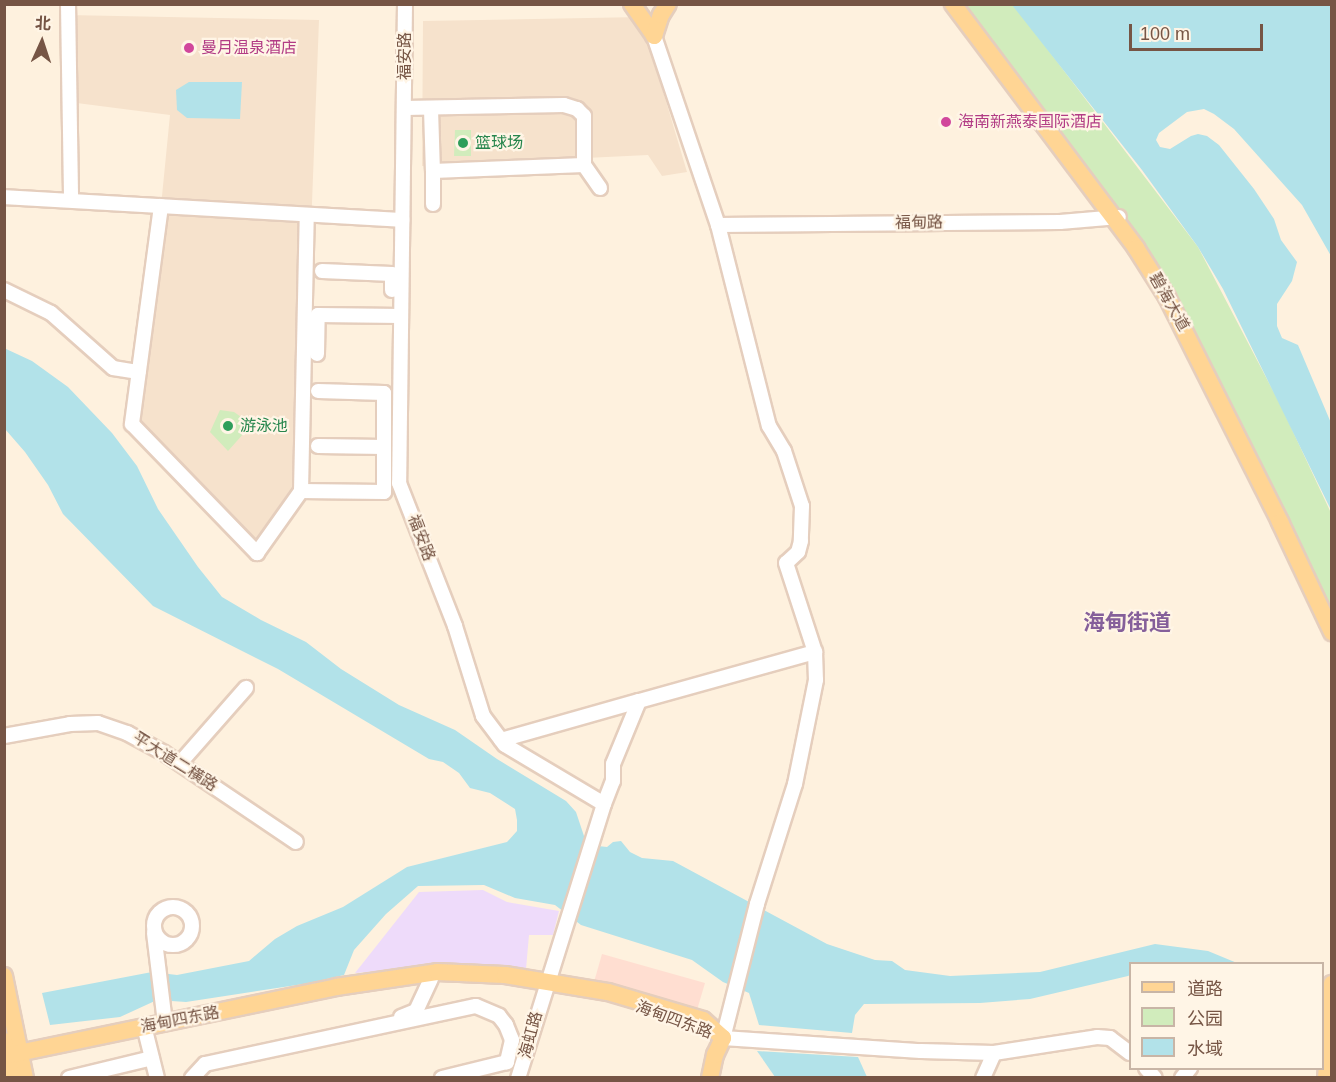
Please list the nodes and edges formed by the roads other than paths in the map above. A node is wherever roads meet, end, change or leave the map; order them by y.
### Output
1 (68, 4) edge
2 (405, 4) edge
3 (632, 4) edge
4 (668, 4) edge
5 (953, 4) edge
6 (962, 4) edge
7 (654, 36) junction
8 (405, 108) junction
9 (431, 109) junction
10 (584, 165) junction
11 (433, 171) junction
12 (600, 188) dead end
13 (4, 197) edge
14 (71, 200) junction
15 (433, 204) dead end
16 (161, 206) junction
17 (307, 214) junction
18 (1116, 217) junction
19 (402, 220) junction
20 (718, 225) junction
21 (322, 271) dead end
22 (4, 290) edge
23 (397, 316) junction
24 (317, 354) dead end
25 (140, 372) junction
26 (318, 391) dead end
27 (318, 446) dead end
28 (384, 447) junction
29 (301, 491) junction
30 (1332, 618) edge
31 (1332, 632) edge
32 (814, 652) junction
33 (246, 688) dead end
34 (639, 701) junction
35 (4, 736) edge
36 (501, 740) junction
37 (180, 763) junction
38 (604, 804) junction
39 (296, 842) dead end
40 (154, 931) junction
41 (173, 946) junction
42 (158, 968) junction
43 (4, 976) edge
44 (431, 980) junction
45 (1332, 984) edge
46 (545, 986) junction
47 (1332, 1018) edge
48 (165, 1023) junction
49 (383, 1025) junction
50 (146, 1034) junction
51 (723, 1038) junction
52 (1127, 1046) edge
53 (1324, 1046) edge
54 (988, 1052) junction
55 (152, 1058) junction
56 (526, 1058) junction
57 (10, 1059) edge
58 (507, 1062) junction
59 (984, 1073) edge
60 (26, 1077) edge
61 (69, 1077) edge
62 (157, 1077) edge
63 (192, 1077) edge
64 (442, 1077) edge
65 (518, 1077) edge
66 (710, 1077) edge
67 (716, 1077) edge
68 (1326, 1077) edge

1 - 14 street
2 - 8 street, 福安路
3 - 7 main road
4 - 7 main road
5 - 18 main road, 碧海大道
6 - 18 main road, 碧海大道
7 - 20 street
8 - 9 street
8 - 19 street, 福安路
9 - 10 street
9 - 11 street
10 - 11 street
10 - 12 street
11 - 15 street
13 - 14 street
14 - 16 street
16 - 17 street
16 - 25 street
17 - 19 street
17 - 29 street
18 - 20 street, 福甸路
18 - 30 main road, 碧海大道
18 - 31 main road, 碧海大道
19 - 23 street, 福安路
20 - 32 street
21 - 23 street
22 - 25 street
23 - 24 street
23 - 36 street, 福安路
25 - 29 street
26 - 28 street
27 - 28 street
28 - 29 street
32 - 34 street
32 - 51 street
33 - 37 street
34 - 36 street
34 - 38 street
35 - 37 street, 平大道二横路
36 - 38 street, 福安路
37 - 39 street, 平大道二横路
38 - 46 street
40 - 41 street
40 - 41 street
40 - 42 street
41 - 42 street
42 - 48 street
43 - 57 main road
44 - 46 main road, 海甸四东路
44 - 49 street
44 - 50 main road, 海甸四东路
45 - 53 main road
46 - 48 main road, 海甸四东路
46 - 51 main road, 海甸四东路
46 - 56 street, 海虹路
47 - 68 main road
48 - 57 main road, 海甸四东路
49 - 58 street
49 - 63 street
50 - 55 street
50 - 57 main road, 海甸四东路
51 - 54 street
51 - 66 main road
51 - 67 main road
52 - 54 street
54 - 59 street
55 - 61 street
55 - 62 street
56 - 58 street
56 - 65 street, 海虹路
57 - 60 main road
58 - 64 street

